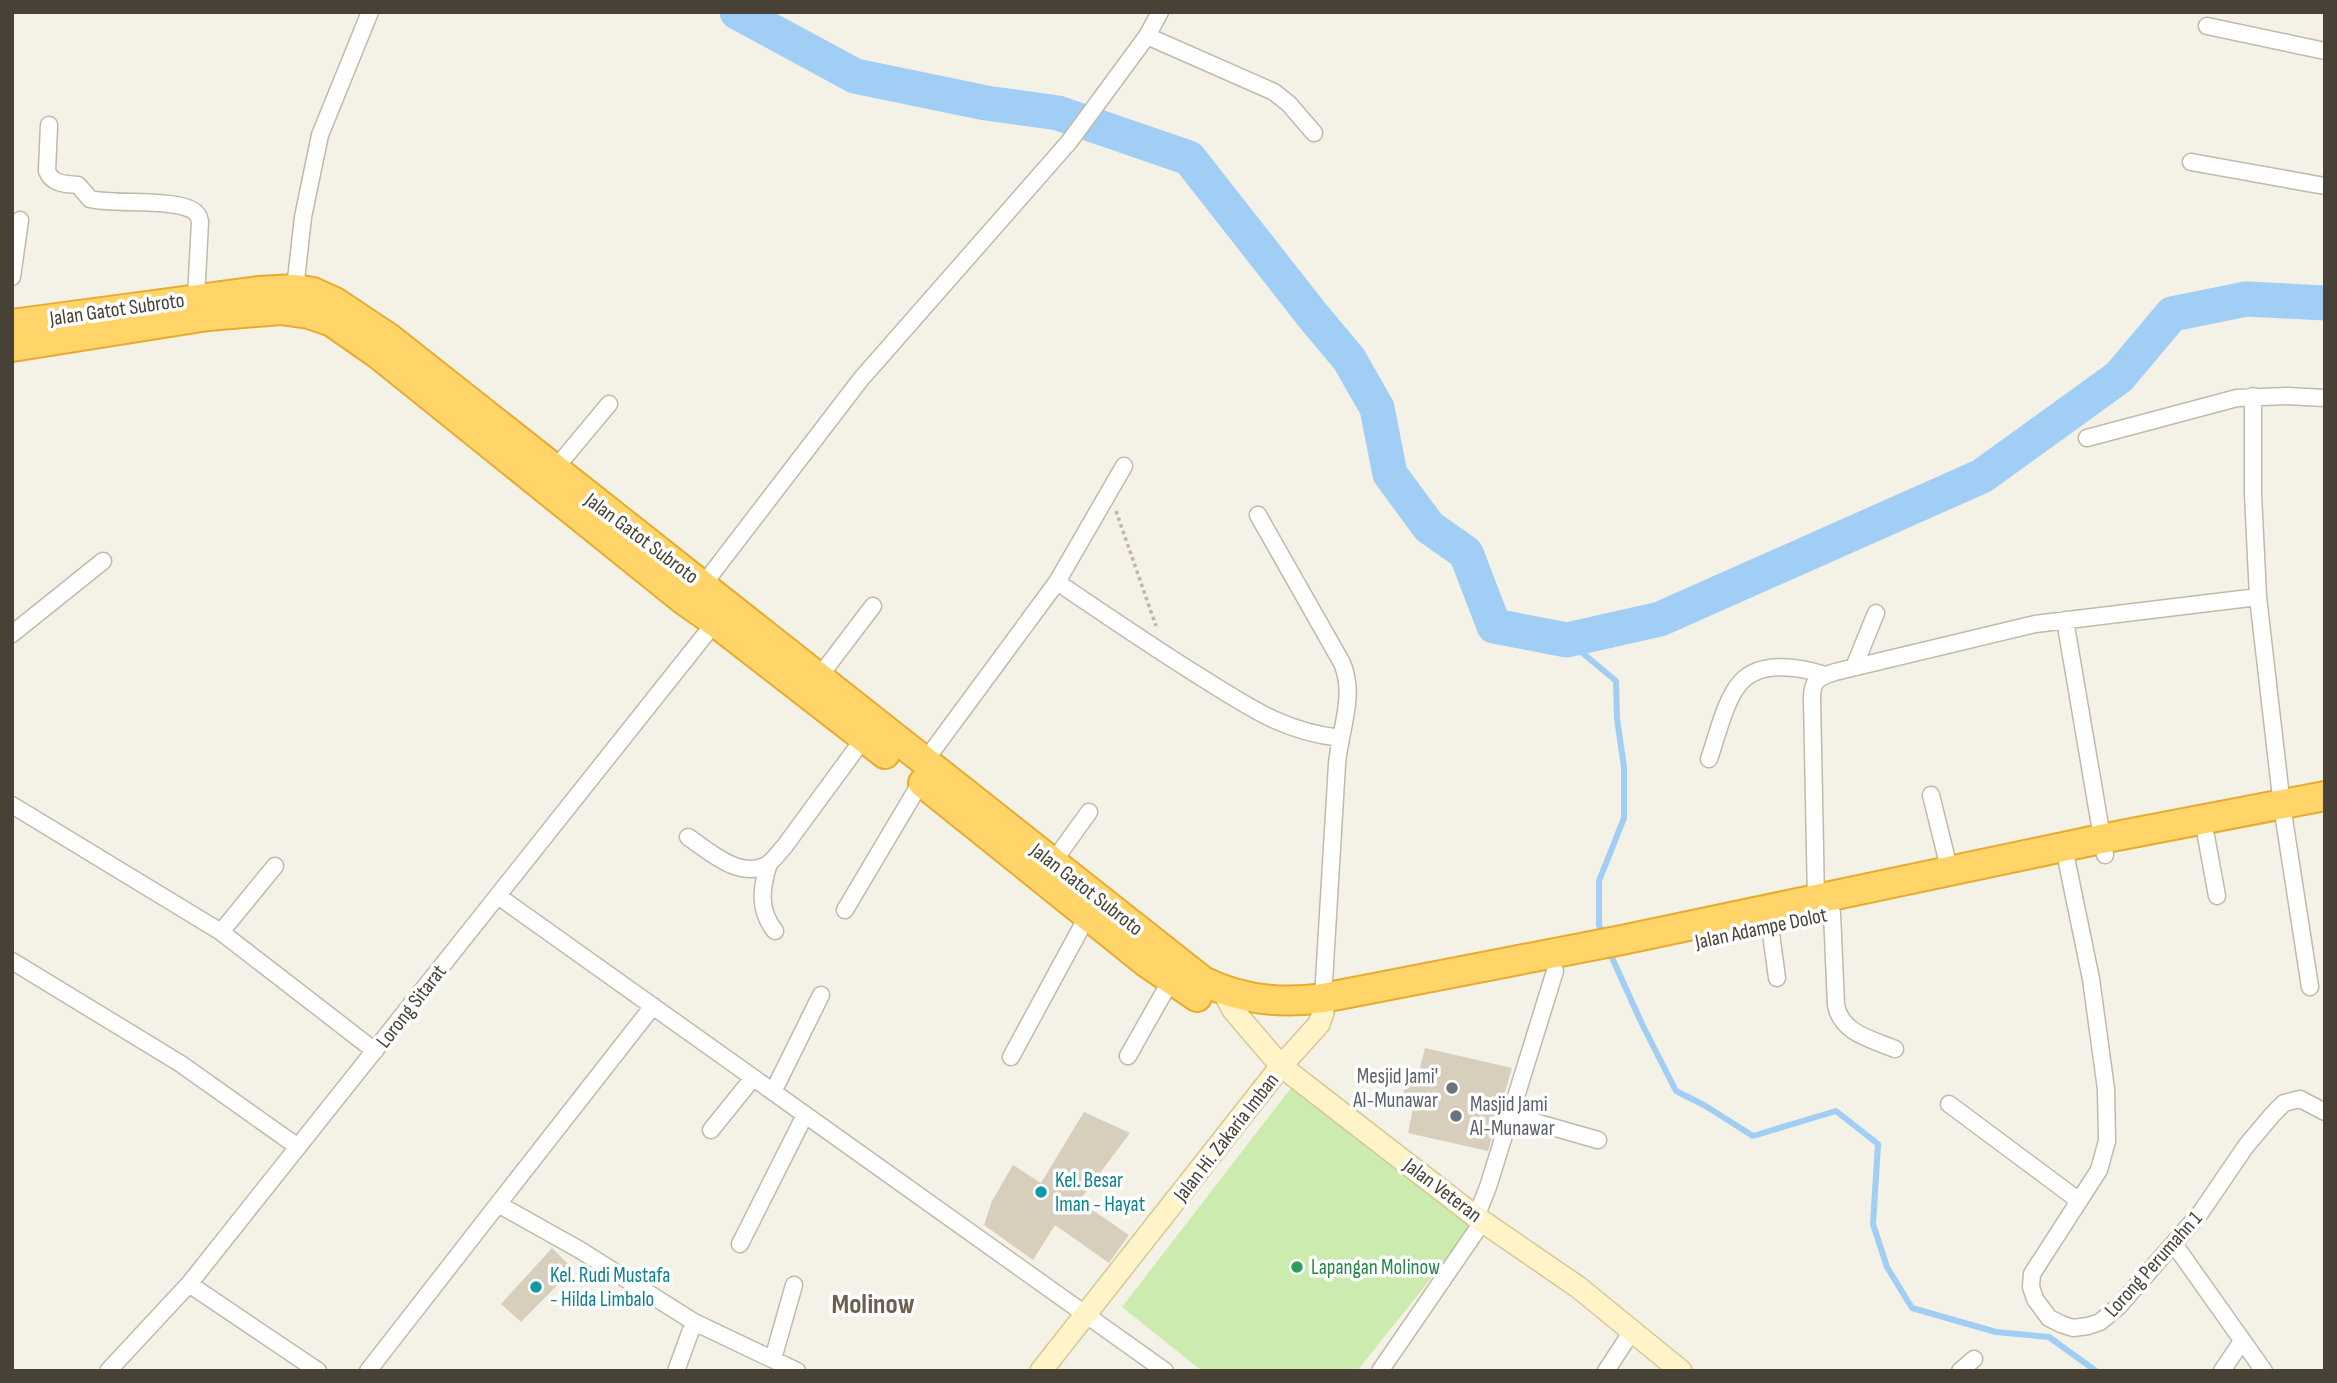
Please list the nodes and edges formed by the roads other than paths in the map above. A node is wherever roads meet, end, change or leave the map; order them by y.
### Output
1 (370, 12) edge
2 (1160, 12) edge
3 (2207, 26) dead end
4 (1147, 36) junction
5 (2325, 51) edge
6 (49, 125) dead end
7 (1314, 132) dead end
8 (2191, 162) dead end
9 (2325, 186) edge
10 (20, 220) dead end
11 (12, 277) edge
12 (296, 277) junction
13 (196, 298) junction
14 (12, 324) edge
15 (12, 347) edge
16 (390, 351) junction
17 (2253, 396) junction
18 (2325, 398) edge
19 (609, 404) dead end
20 (2087, 438) dead end
21 (1124, 466) dead end
22 (554, 470) junction
23 (1258, 515) dead end
24 (103, 561) dead end
25 (1057, 582) junction
26 (703, 585) junction
27 (2258, 597) junction
28 (873, 606) dead end
29 (1876, 613) dead end
30 (722, 614) junction
31 (2065, 620) junction
32 (12, 634) edge
33 (1854, 667) junction
34 (1825, 675) junction
35 (818, 677) junction
36 (864, 738) junction
37 (1339, 738) junction
38 (1709, 759) dead end
39 (923, 772) junction
40 (1931, 795) dead end
41 (2325, 796) edge
42 (12, 805) edge
43 (1089, 812) dead end
44 (2325, 812) edge
45 (2284, 813) junction
46 (688, 836) dead end
47 (2206, 836) junction
48 (2103, 847) junction
49 (2067, 857) junction
50 (1053, 862) junction
51 (769, 863) junction
52 (275, 866) dead end
53 (1950, 872) junction
54 (498, 896) junction
55 (2217, 896) dead end
56 (1824, 906) junction
57 (845, 910) dead end
58 (1088, 915) junction
59 (1117, 926) junction
60 (1770, 926) junction
61 (775, 931) dead end
62 (221, 932) junction
63 (1623, 949) junction
64 (1589, 956) junction
65 (12, 961) edge
66 (1555, 971) junction
67 (1777, 978) dead end
68 (1171, 981) junction
69 (2310, 987) dead end
70 (821, 995) dead end
71 (1214, 995) junction
72 (1323, 1005) junction
73 (653, 1006) junction
74 (1895, 1049) dead end
75 (375, 1051) junction
76 (1128, 1056) dead end
77 (1012, 1057) dead end
78 (1282, 1066) junction
79 (753, 1078) junction
80 (773, 1092) junction
81 (1949, 1104) dead end
82 (2325, 1112) edge
83 (805, 1115) junction
84 (1510, 1115) junction
85 (711, 1130) dead end
86 (1598, 1140) dead end
87 (298, 1147) junction
88 (2078, 1200) junction
89 (498, 1204) junction
90 (1479, 1219) junction
91 (740, 1244) dead end
92 (2174, 1244) junction
93 (189, 1284) junction
94 (794, 1285) dead end
95 (1087, 1314) junction
96 (694, 1322) junction
97 (1632, 1331) junction
98 (2242, 1340) junction
99 (773, 1359) junction
100 (1974, 1359) dead end
101 (108, 1371) edge
102 (318, 1371) edge
103 (368, 1371) edge
104 (677, 1371) edge
105 (797, 1371) edge
106 (1041, 1371) edge
107 (1165, 1371) edge
108 (1380, 1371) edge
109 (1606, 1371) edge
110 (1681, 1371) edge
111 (1960, 1371) edge
112 (2222, 1371) edge
113 (2264, 1371) edge

1 - 12 street
2 - 4 street
3 - 5 street
4 - 7 street
4 - 26 street
6 - 13 street
8 - 9 street
10 - 11 street
12 - 13 highway, Jalan Gatot Subroto
12 - 16 highway, Jalan Gatot Subroto
13 - 14 highway, Jalan Gatot Subroto
15 - 16 highway, Jalan Gatot Subroto
16 - 22 highway, Jalan Gatot Subroto
16 - 30 highway, Jalan Gatot Subroto
17 - 18 street
17 - 20 street
17 - 27 street
19 - 22 street
21 - 25 street
22 - 26 highway, Jalan Gatot Subroto
23 - 37 street
24 - 32 street
25 - 37 street
25 - 39 street
26 - 30 highway, Jalan Gatot Subroto
27 - 31 street
27 - 45 street
28 - 35 street
29 - 33 street
30 - 35 highway, Jalan Gatot Subroto
30 - 36 highway, Jalan Gatot Subroto
30 - 54 street, Lorong Sitarat
31 - 33 street
31 - 48 street
33 - 34 street
34 - 38 street
34 - 56 street
35 - 39 highway, Jalan Gatot Subroto
36 - 39 highway, Jalan Gatot Subroto
36 - 51 street
37 - 72 street
39 - 50 highway, Jalan Gatot Subroto
39 - 57 street
39 - 58 highway, Jalan Gatot Subroto
40 - 53 street
41 - 45 highway, Jalan Adampe Dolot
42 - 62 street
43 - 50 street
44 - 45 highway, Jalan Adampe Dolot
45 - 47 highway, Jalan Adampe Dolot
45 - 48 highway, Jalan Adampe Dolot
45 - 69 street
46 - 51 street
47 - 48 highway, Jalan Adampe Dolot
47 - 55 street
48 - 49 highway, Jalan Adampe Dolot
49 - 53 highway, Jalan Adampe Dolot
49 - 56 highway, Jalan Adampe Dolot
49 - 88 street, Lorong Perumahn 1
50 - 59 highway, Jalan Gatot Subroto
51 - 61 street
52 - 62 street
53 - 56 highway, Jalan Adampe Dolot
54 - 73 street
54 - 75 street, Lorong Sitarat
56 - 60 highway, Jalan Adampe Dolot
56 - 63 highway, Jalan Adampe Dolot
56 - 74 street
58 - 59 highway, Jalan Gatot Subroto
58 - 77 street
59 - 68 highway, Jalan Gatot Subroto
59 - 71 highway, Jalan Gatot Subroto
60 - 63 highway, Jalan Adampe Dolot
60 - 67 street
62 - 75 street
63 - 64 highway, Jalan Adampe Dolot
64 - 66 highway, Jalan Adampe Dolot
64 - 72 highway, Jalan Adampe Dolot
65 - 87 street
66 - 72 highway, Jalan Adampe Dolot
66 - 84 street
68 - 71 highway, Jalan Gatot Subroto
68 - 76 street
70 - 80 street
71 - 72 highway, Jalan Adampe Dolot
71 - 78 street, Jalan Veteran
72 - 78 street, Jalan Hi. Zakaria Imban
73 - 79 street
73 - 89 street
75 - 87 street, Lorong Sitarat
78 - 90 street, Jalan Veteran
78 - 95 street, Jalan Hi. Zakaria Imban
79 - 80 street
79 - 85 street
80 - 83 street
81 - 88 street
82 - 92 street, Lorong Perumahn 1
83 - 91 street
83 - 95 street
84 - 86 street
84 - 90 street
87 - 93 street, Lorong Sitarat
88 - 92 street, Lorong Perumahn 1
89 - 96 street
89 - 103 street
90 - 97 street, Jalan Veteran
90 - 108 street
92 - 98 street
93 - 101 street, Lorong Sitarat
93 - 102 street
94 - 99 street
95 - 106 street, Jalan Hi. Zakaria Imban
95 - 107 street
96 - 99 street
96 - 104 street
97 - 109 street
97 - 110 street, Jalan Veteran
98 - 112 street
98 - 113 street
99 - 105 street
100 - 111 street

